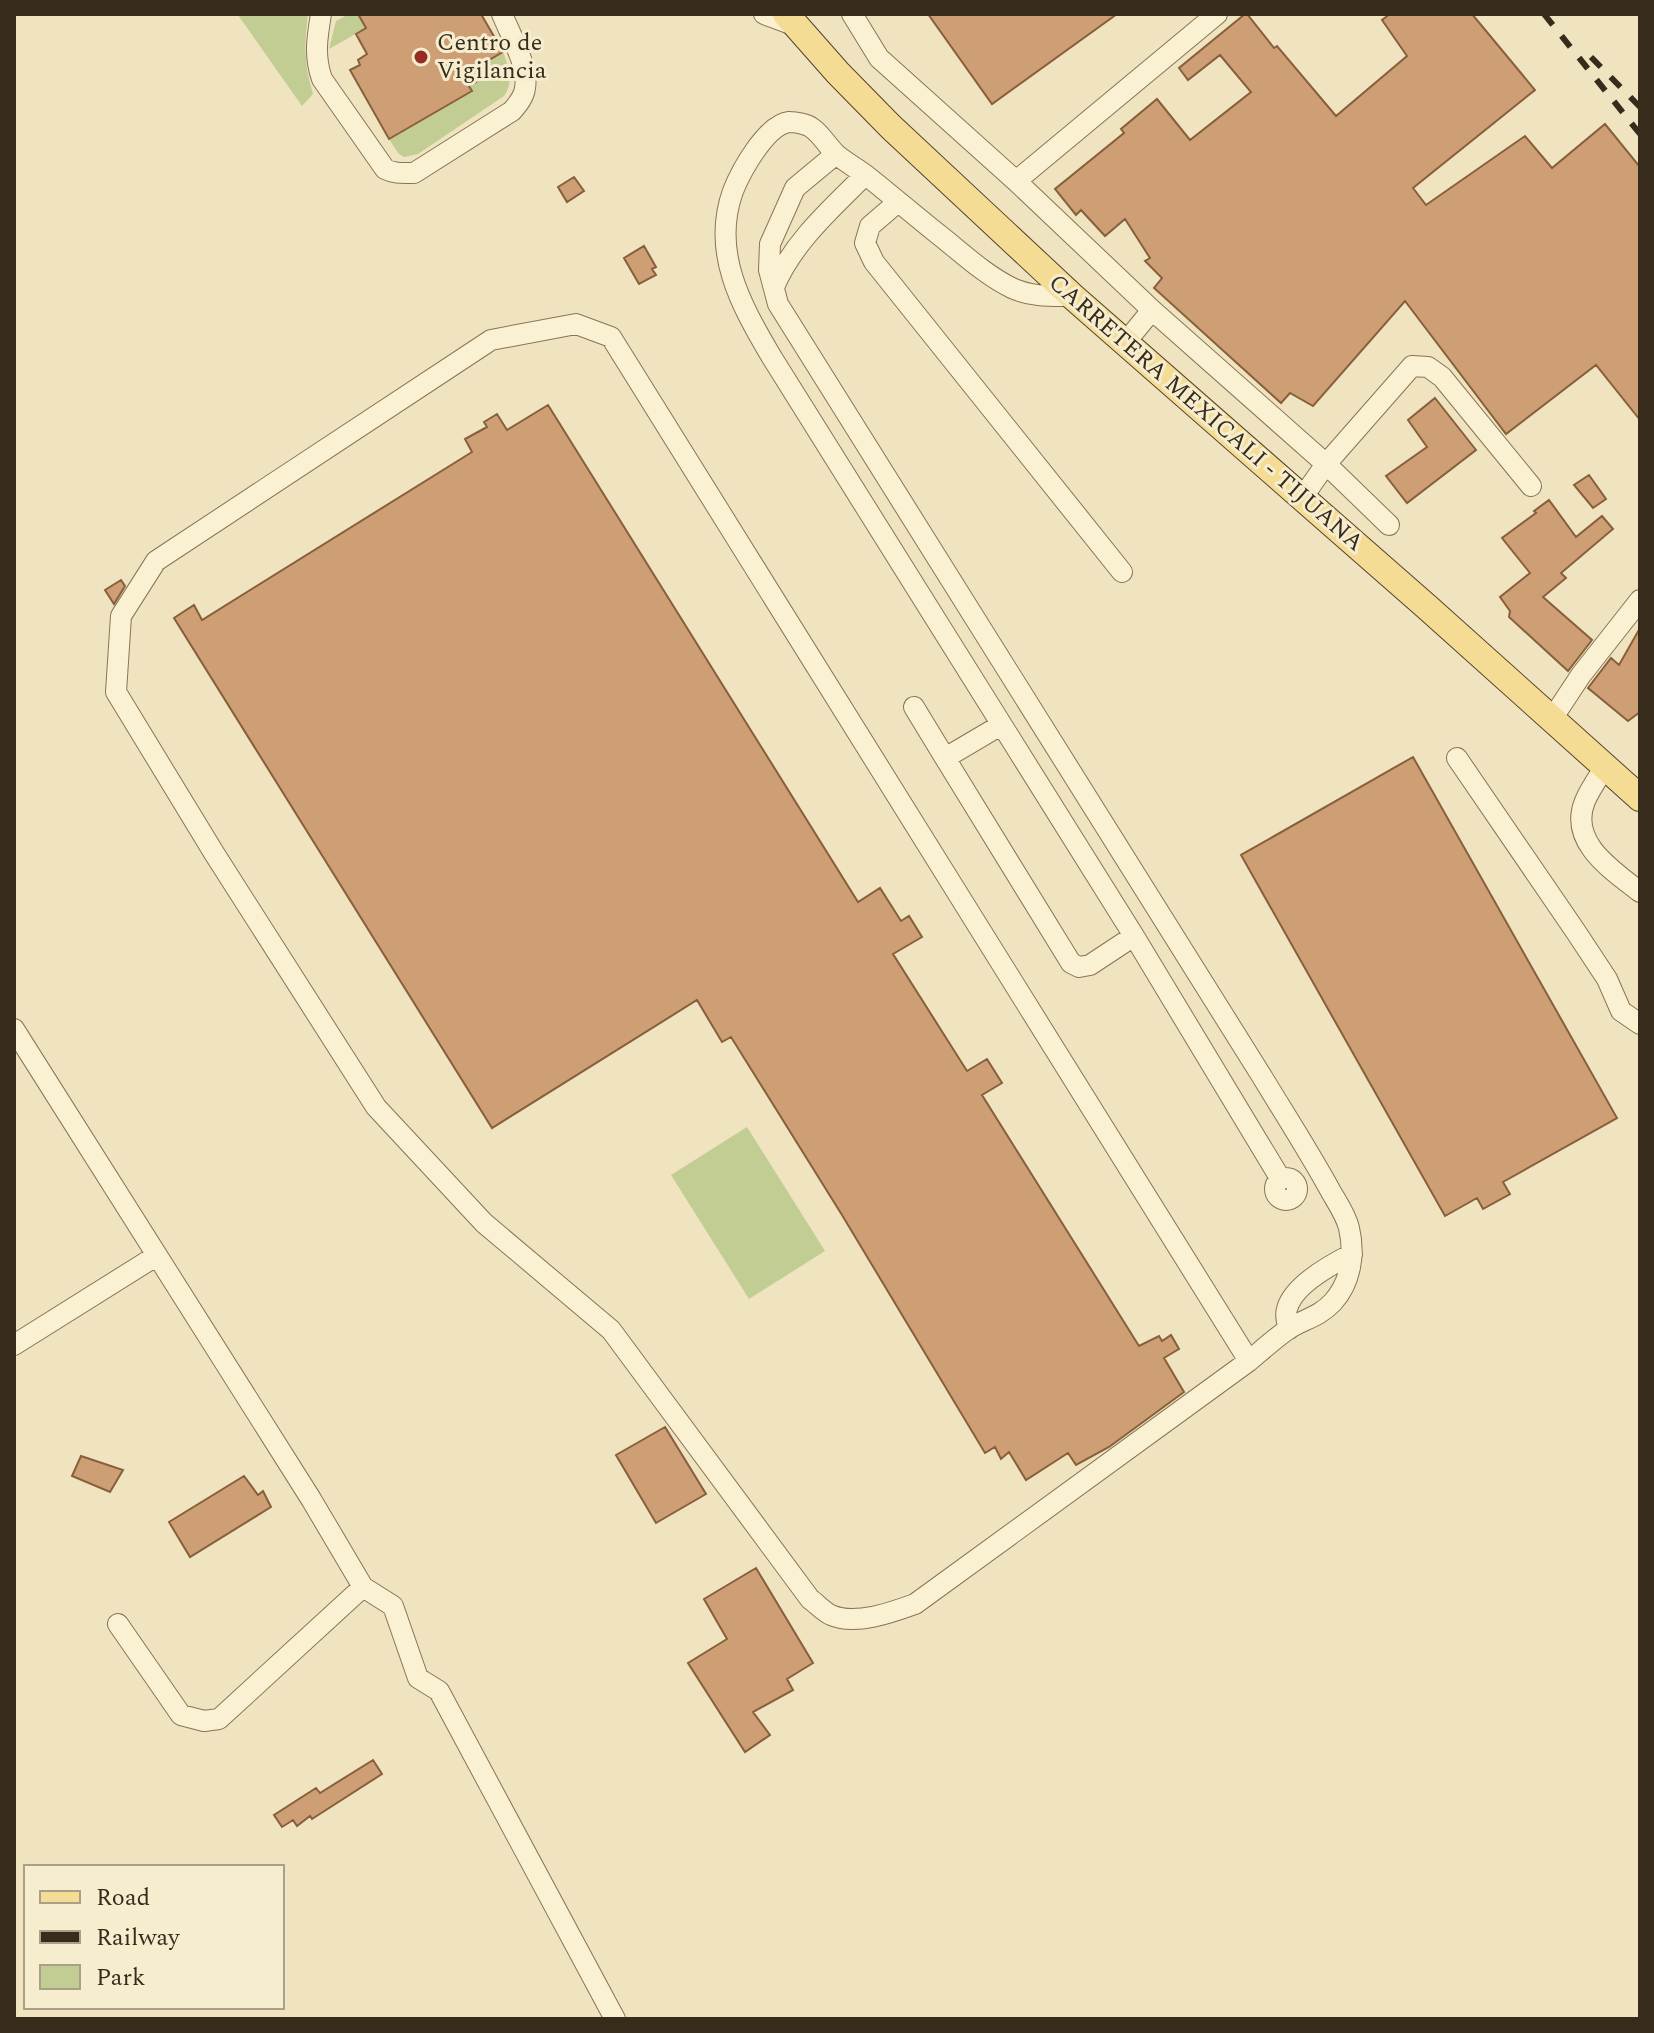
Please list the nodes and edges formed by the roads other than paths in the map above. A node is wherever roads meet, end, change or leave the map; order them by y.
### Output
1 (321, 14) edge
2 (502, 14) edge
3 (764, 14) edge
4 (852, 14) edge
5 (1217, 14) edge
6 (791, 20) edge
7 (836, 154) junction
8 (865, 175) junction
9 (1016, 181) junction
10 (898, 202) junction
11 (774, 287) junction
12 (1072, 296) junction
13 (1152, 310) junction
14 (1125, 343) junction
15 (1326, 464) junction
16 (1531, 486) dead end
17 (1302, 498) junction
18 (1389, 525) dead end
19 (1122, 572) dead end
20 (1640, 600) edge
21 (914, 707) dead end
22 (1552, 719) junction
23 (1001, 725) junction
24 (945, 758) junction
25 (1457, 758) dead end
26 (1605, 767) junction
27 (1640, 798) edge
28 (1640, 892) edge
29 (1134, 936) junction
30 (1640, 1024) edge
31 (14, 1029) edge
32 (1280, 1178) dead end
33 (1352, 1254) junction
34 (156, 1256) junction
35 (1289, 1329) junction
36 (14, 1345) edge
37 (1249, 1361) junction
38 (363, 1587) junction
39 (118, 1624) dead end
40 (615, 2019) edge

1 - 2 lane
3 - 6 lane
4 - 9 lane
5 - 9 lane
6 - 12 main road, CARRETERA MEXICALI - TIJUANA
7 - 8 lane
7 - 11 lane
7 - 23 lane
8 - 10 lane
8 - 11 lane
9 - 13 lane
10 - 12 lane
10 - 19 lane
11 - 33 lane
12 - 14 main road, CARRETERA MEXICALI - TIJUANA
13 - 14 lane
13 - 15 lane
14 - 17 main road, CARRETERA MEXICALI - TIJUANA
15 - 16 lane
15 - 17 lane
15 - 18 lane
17 - 22 main road, CARRETERA MEXICALI - TIJUANA
20 - 22 lane
21 - 24 lane
22 - 26 main road, CARRETERA MEXICALI - TIJUANA
23 - 24 lane
23 - 29 lane
24 - 29 lane
25 - 30 lane
26 - 27 main road, CARRETERA MEXICALI - TIJUANA
26 - 28 lane
29 - 32 lane
31 - 34 lane
33 - 35 lane
33 - 35 lane
34 - 36 lane
34 - 38 lane
35 - 37 lane
37 - 37 lane
38 - 39 lane
38 - 40 lane

